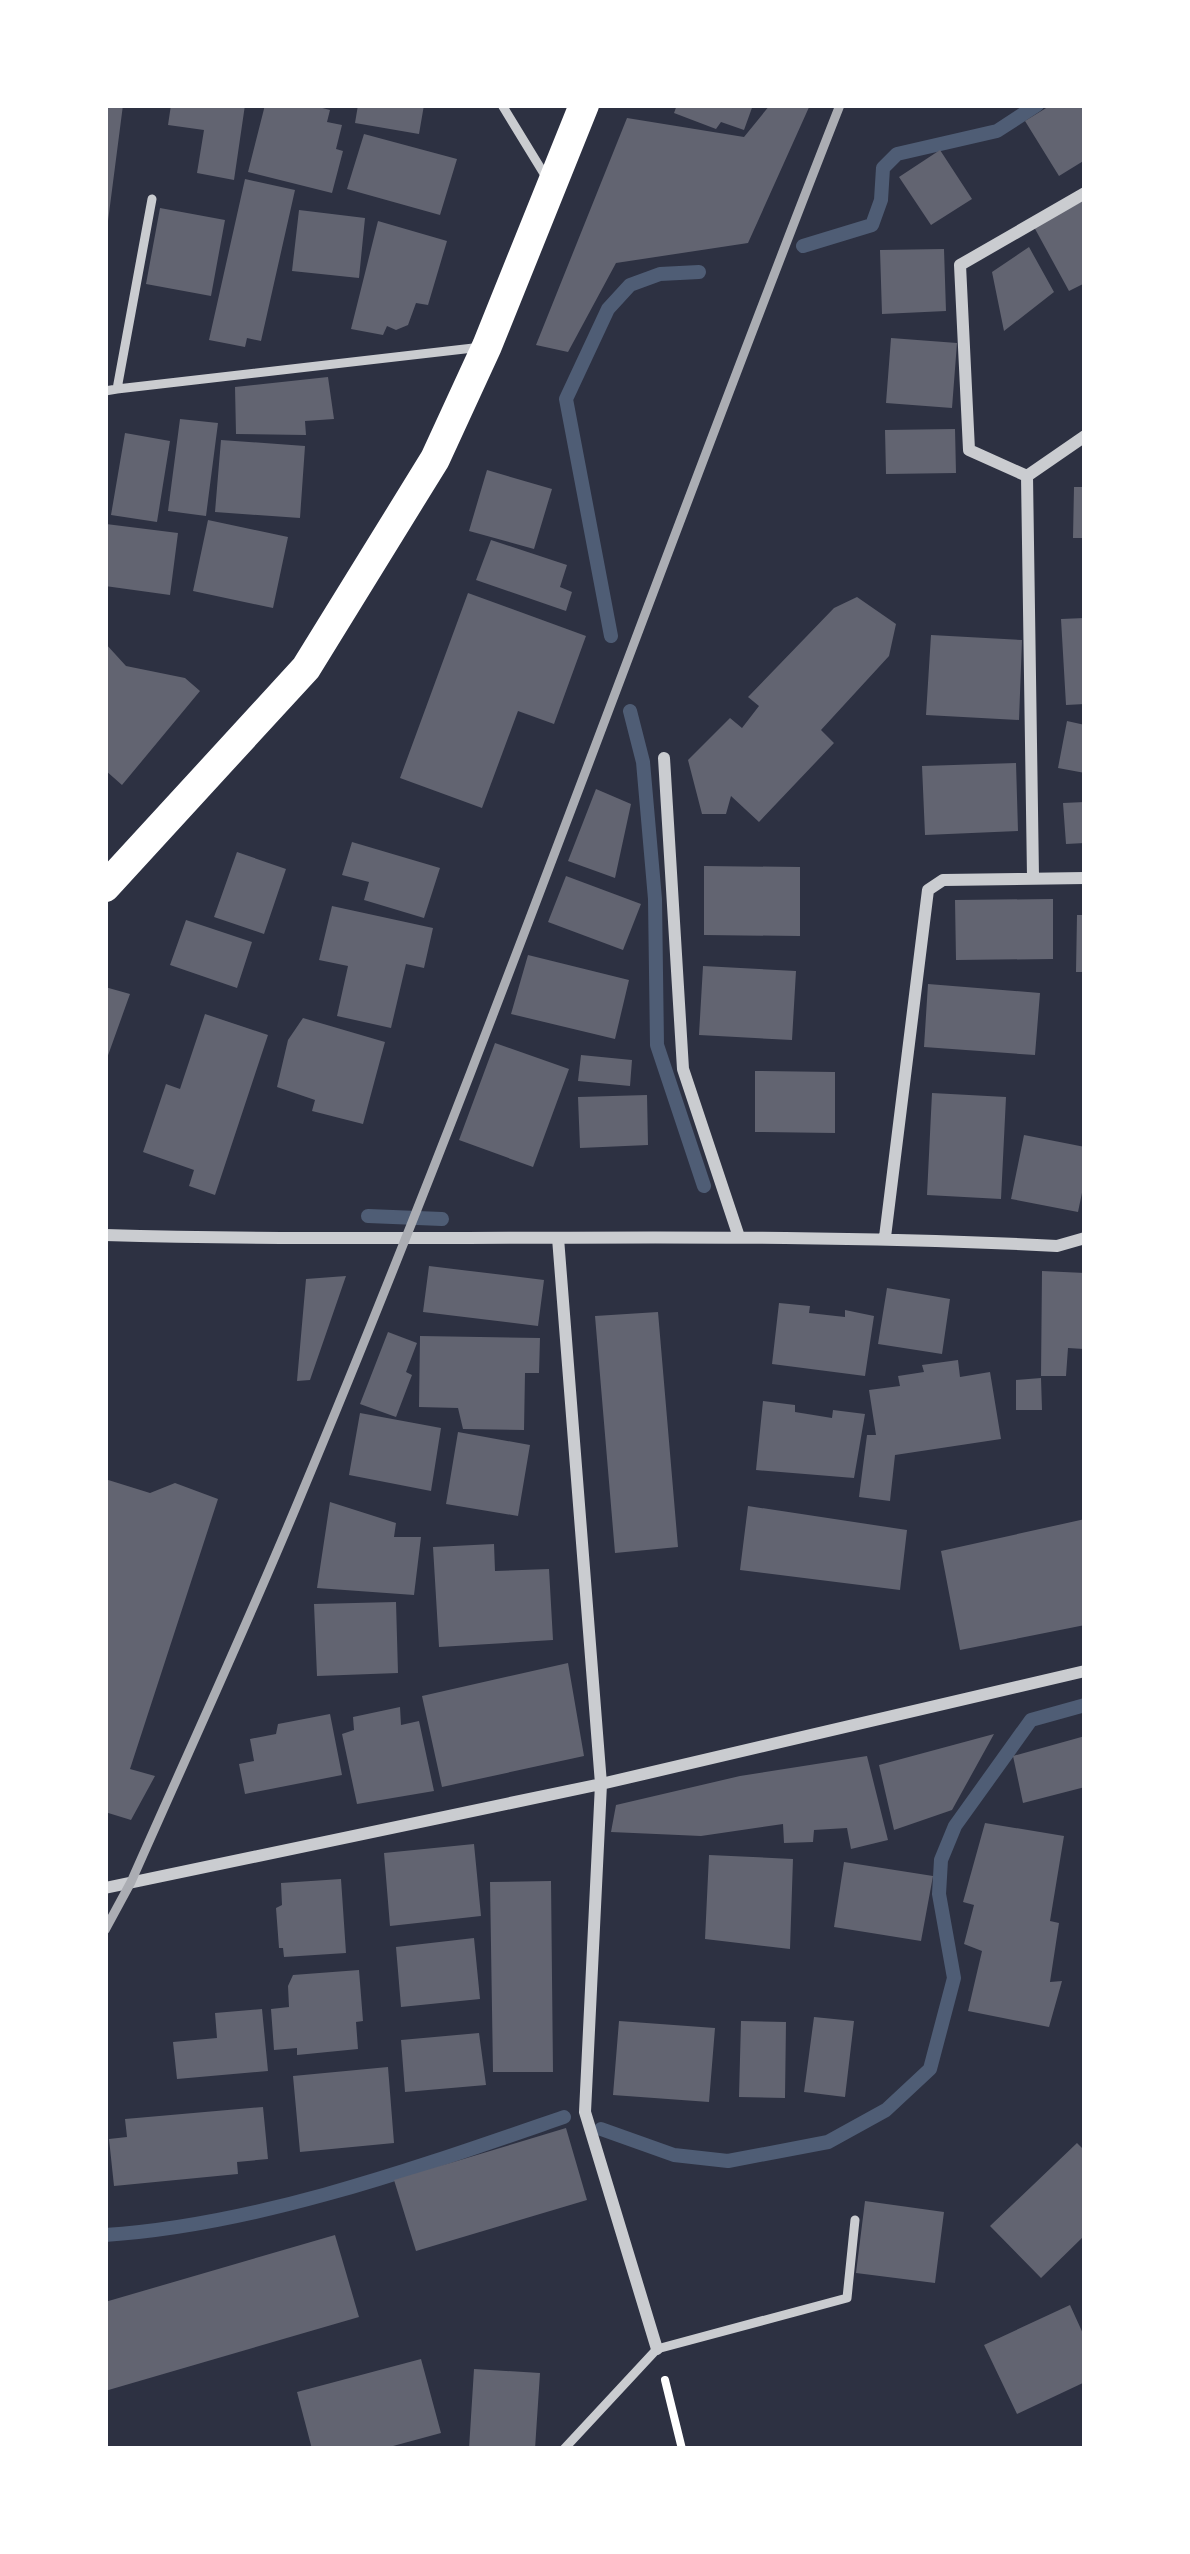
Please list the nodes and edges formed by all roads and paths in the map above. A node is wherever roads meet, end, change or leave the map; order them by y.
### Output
1 (502, 105) edge
2 (584, 105) edge
3 (552, 187) junction
4 (1085, 194) edge
5 (152, 199) dead end
6 (487, 346) junction
7 (111, 390) edge
8 (1085, 436) edge
9 (1027, 476) junction
10 (664, 758) dead end
11 (1033, 877) junction
12 (1085, 878) edge
13 (105, 887) edge
14 (105, 1234) edge
15 (739, 1234) junction
16 (885, 1237) junction
17 (558, 1238) junction
18 (1085, 1238) edge
19 (1085, 1671) edge
20 (602, 1784) junction
21 (105, 1888) edge
22 (855, 2220) dead end
23 (657, 2349) junction
24 (564, 2449) edge
25 (682, 2449) edge

1 - 3 lane
2 - 3 main road
3 - 6 main road
4 - 9 street
5 - 7 lane
6 - 7 lane
6 - 13 main road
8 - 9 street
9 - 11 street
10 - 15 street
11 - 12 street
11 - 16 street
14 - 17 street
15 - 16 street
15 - 17 street
16 - 18 street
17 - 20 street
19 - 20 street
20 - 21 street
20 - 23 street
22 - 23 lane
23 - 24 lane
23 - 25 path

